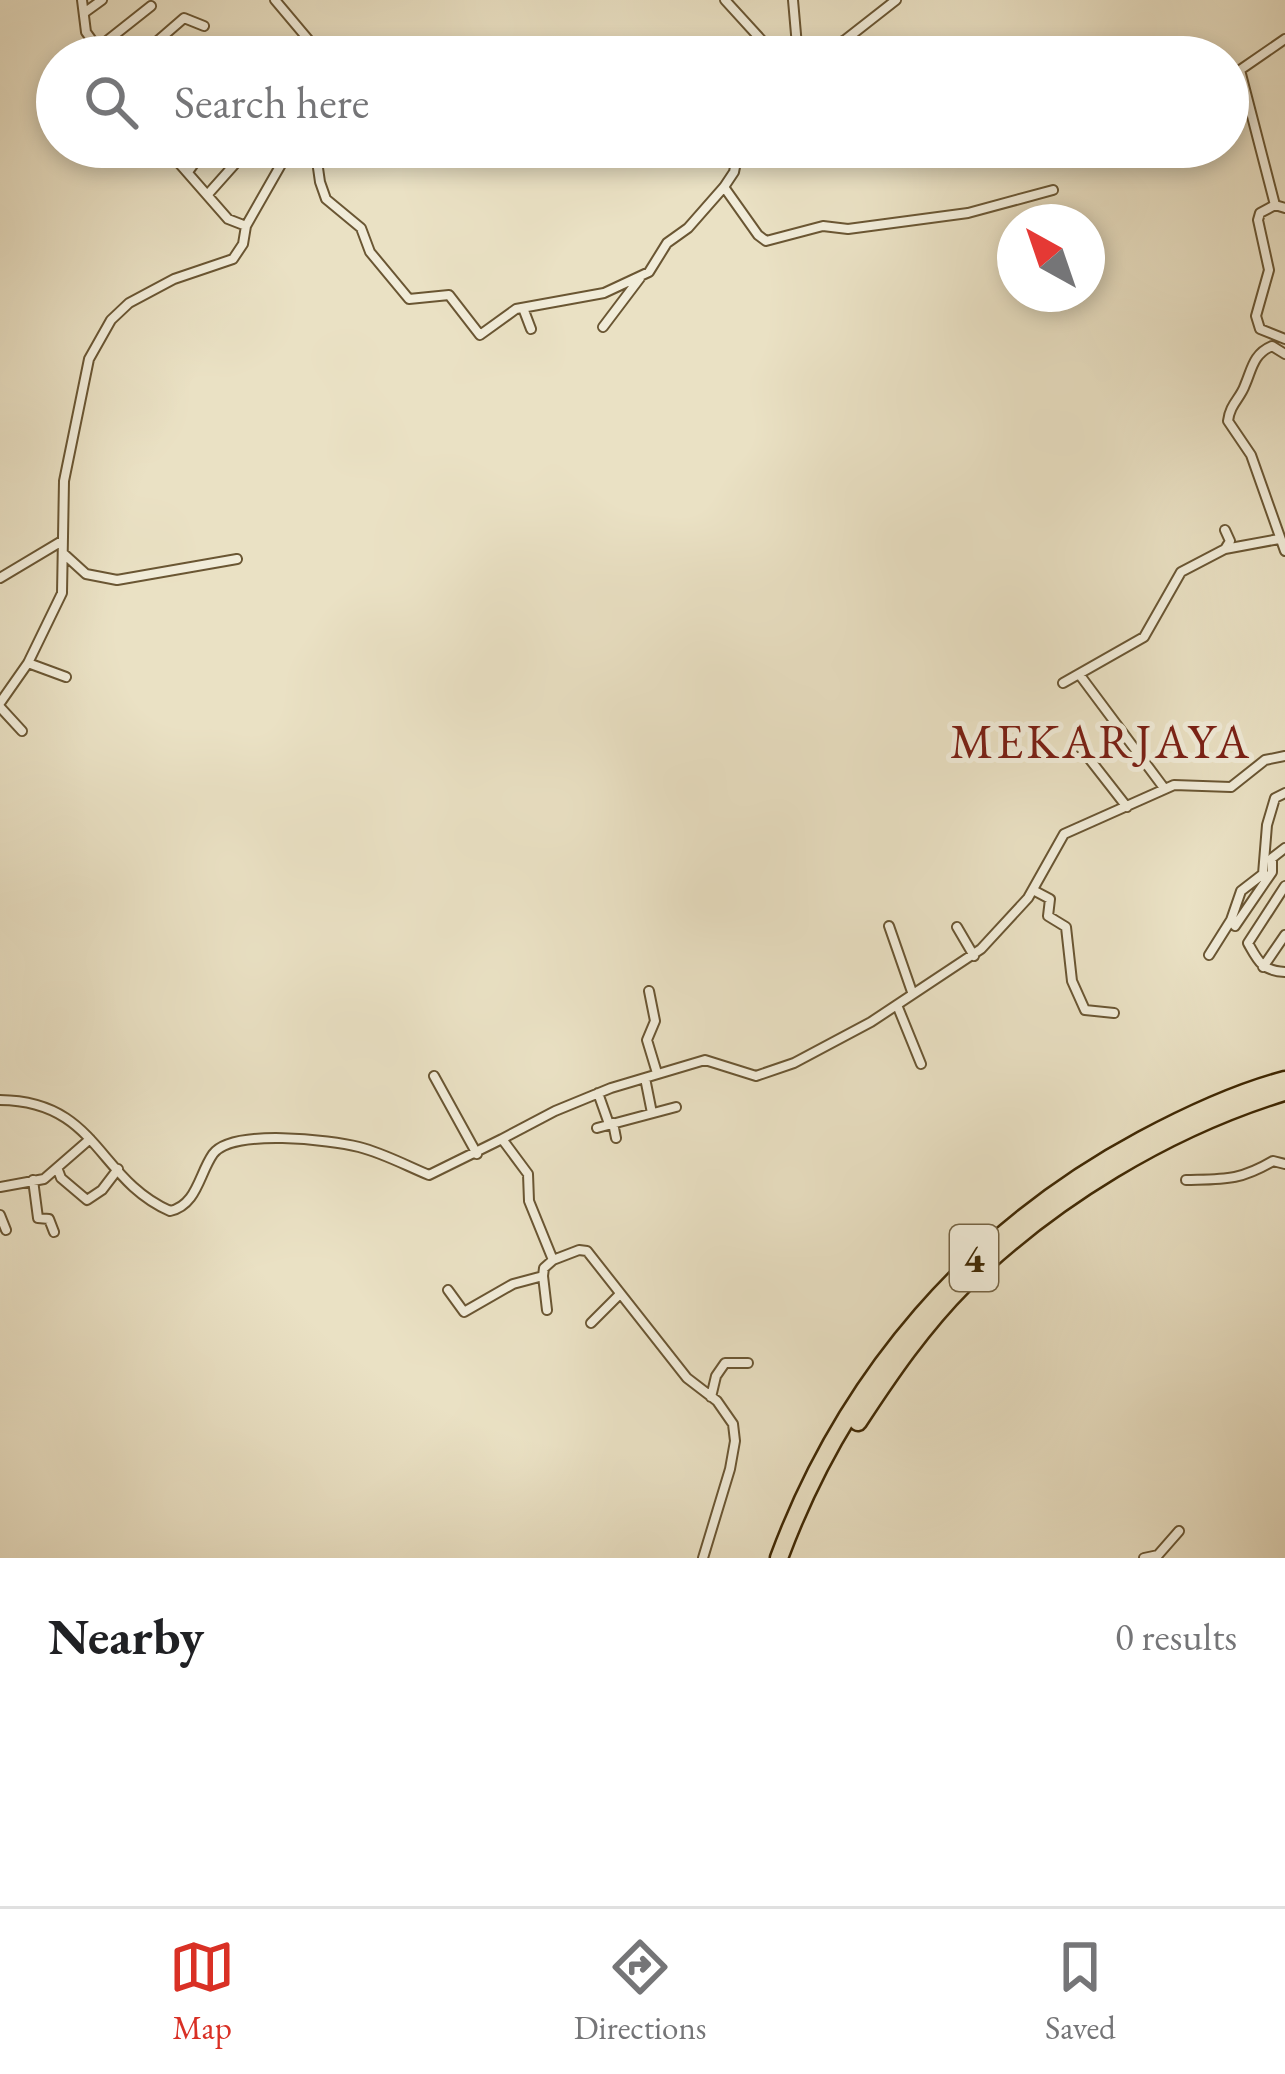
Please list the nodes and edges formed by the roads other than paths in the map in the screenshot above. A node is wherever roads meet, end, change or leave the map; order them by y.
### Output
1 (82, 0) edge
2 (102, 0) edge
3 (275, 0) edge
4 (794, 0) edge
5 (896, 0) edge
6 (731, 3) edge
7 (152, 6) dead end
8 (84, 13) junction
9 (204, 26) dead end
10 (89, 36) edge
11 (119, 36) edge
12 (163, 36) edge
13 (305, 36) edge
14 (759, 36) edge
15 (797, 36) edge
16 (850, 36) edge
17 (1285, 39) edge
18 (1249, 62) edge
19 (1249, 104) edge
20 (184, 168) edge
21 (191, 168) edge
22 (231, 168) edge
23 (279, 168) edge
24 (318, 168) edge
25 (735, 168) edge
26 (188, 172) junction
27 (724, 187) junction
28 (1053, 190) dead end
29 (208, 193) junction
30 (1280, 206) edge
31 (246, 226) junction
32 (641, 276) junction
33 (523, 308) junction
34 (603, 327) dead end
35 (531, 329) dead end
36 (1285, 339) edge
37 (1285, 354) edge
38 (1225, 530) dead end
39 (62, 541) junction
40 (1282, 543) edge
41 (1225, 549) junction
42 (63, 553) junction
43 (237, 559) dead end
44 (0, 578) edge
45 (28, 663) junction
46 (1079, 674) junction
47 (66, 677) dead end
48 (1063, 683) dead end
49 (0, 705) edge
50 (22, 731) dead end
51 (1077, 743) dead end
52 (1285, 756) edge
53 (1164, 788) junction
54 (1285, 793) edge
55 (1127, 807) junction
56 (1285, 848) edge
57 (1033, 890) junction
58 (1284, 892) edge
59 (889, 926) dead end
60 (1235, 926) dead end
61 (957, 927) dead end
62 (1285, 935) edge
63 (1209, 955) dead end
64 (974, 956) junction
65 (1263, 967) junction
66 (1285, 972) edge
67 (650, 991) dead end
68 (912, 992) junction
69 (897, 1005) junction
70 (1114, 1013) dead end
71 (921, 1064) dead end
72 (657, 1073) junction
73 (434, 1076) dead end
74 (645, 1078) junction
75 (1285, 1080) edge
76 (1285, 1092) edge
77 (598, 1094) junction
78 (0, 1100) edge
79 (676, 1106) dead end
80 (652, 1113) junction
81 (611, 1124) junction
82 (597, 1128) dead end
83 (616, 1138) dead end
84 (90, 1139) junction
85 (502, 1139) junction
86 (477, 1154) junction
87 (1285, 1164) edge
88 (58, 1168) junction
89 (118, 1169) junction
90 (33, 1180) junction
91 (1186, 1180) dead end
92 (0, 1187) edge
93 (0, 1215) edge
94 (6, 1230) dead end
95 (54, 1232) dead end
96 (553, 1260) junction
97 (543, 1276) junction
98 (448, 1290) dead end
99 (619, 1295) junction
100 (547, 1310) dead end
101 (591, 1323) dead end
102 (748, 1363) dead end
103 (711, 1397) junction
104 (1179, 1531) dead end
105 (703, 1558) edge
106 (779, 1558) edge
107 (790, 1558) edge
108 (1144, 1558) edge

1 - 8 street
2 - 8 street
3 - 13 street
4 - 15 street
5 - 16 street
6 - 14 street
7 - 11 street
8 - 10 street
9 - 12 street
17 - 18 street
19 - 30 street
20 - 26 street
21 - 26 street
22 - 29 street
23 - 31 street
24 - 33 street
25 - 27 street
26 - 29 street
27 - 28 street
27 - 32 street
29 - 31 street
30 - 36 street
31 - 39 street
32 - 33 street
32 - 34 street
33 - 35 street
37 - 40 street
38 - 41 street
39 - 42 street
39 - 44 street
40 - 41 street
41 - 46 street
42 - 43 street
42 - 45 street
45 - 47 street
45 - 49 street
46 - 48 street
46 - 53 street
49 - 50 street
51 - 55 street
52 - 53 street
53 - 55 street
54 - 63 street
55 - 57 street
56 - 60 street
57 - 64 street
57 - 70 street
58 - 65 street
59 - 68 street
61 - 64 street
62 - 65 street
64 - 68 street
65 - 66 street
67 - 72 street
68 - 69 street
69 - 71 street
69 - 72 street
72 - 74 street
73 - 86 street
74 - 77 street
74 - 80 street
75 - 106 highway, 4
76 - 107 highway, 4
77 - 81 street
77 - 85 street
78 - 84 street
79 - 80 street
80 - 81 street
81 - 82 street
81 - 83 street
84 - 88 street
84 - 89 street
85 - 86 street
85 - 96 street
86 - 89 street
87 - 91 street
88 - 89 street
88 - 90 street
90 - 92 street
90 - 95 street
93 - 94 street
96 - 97 street
96 - 99 street
97 - 98 street
97 - 100 street
99 - 101 street
99 - 103 street
102 - 103 street
103 - 105 street
104 - 108 street

